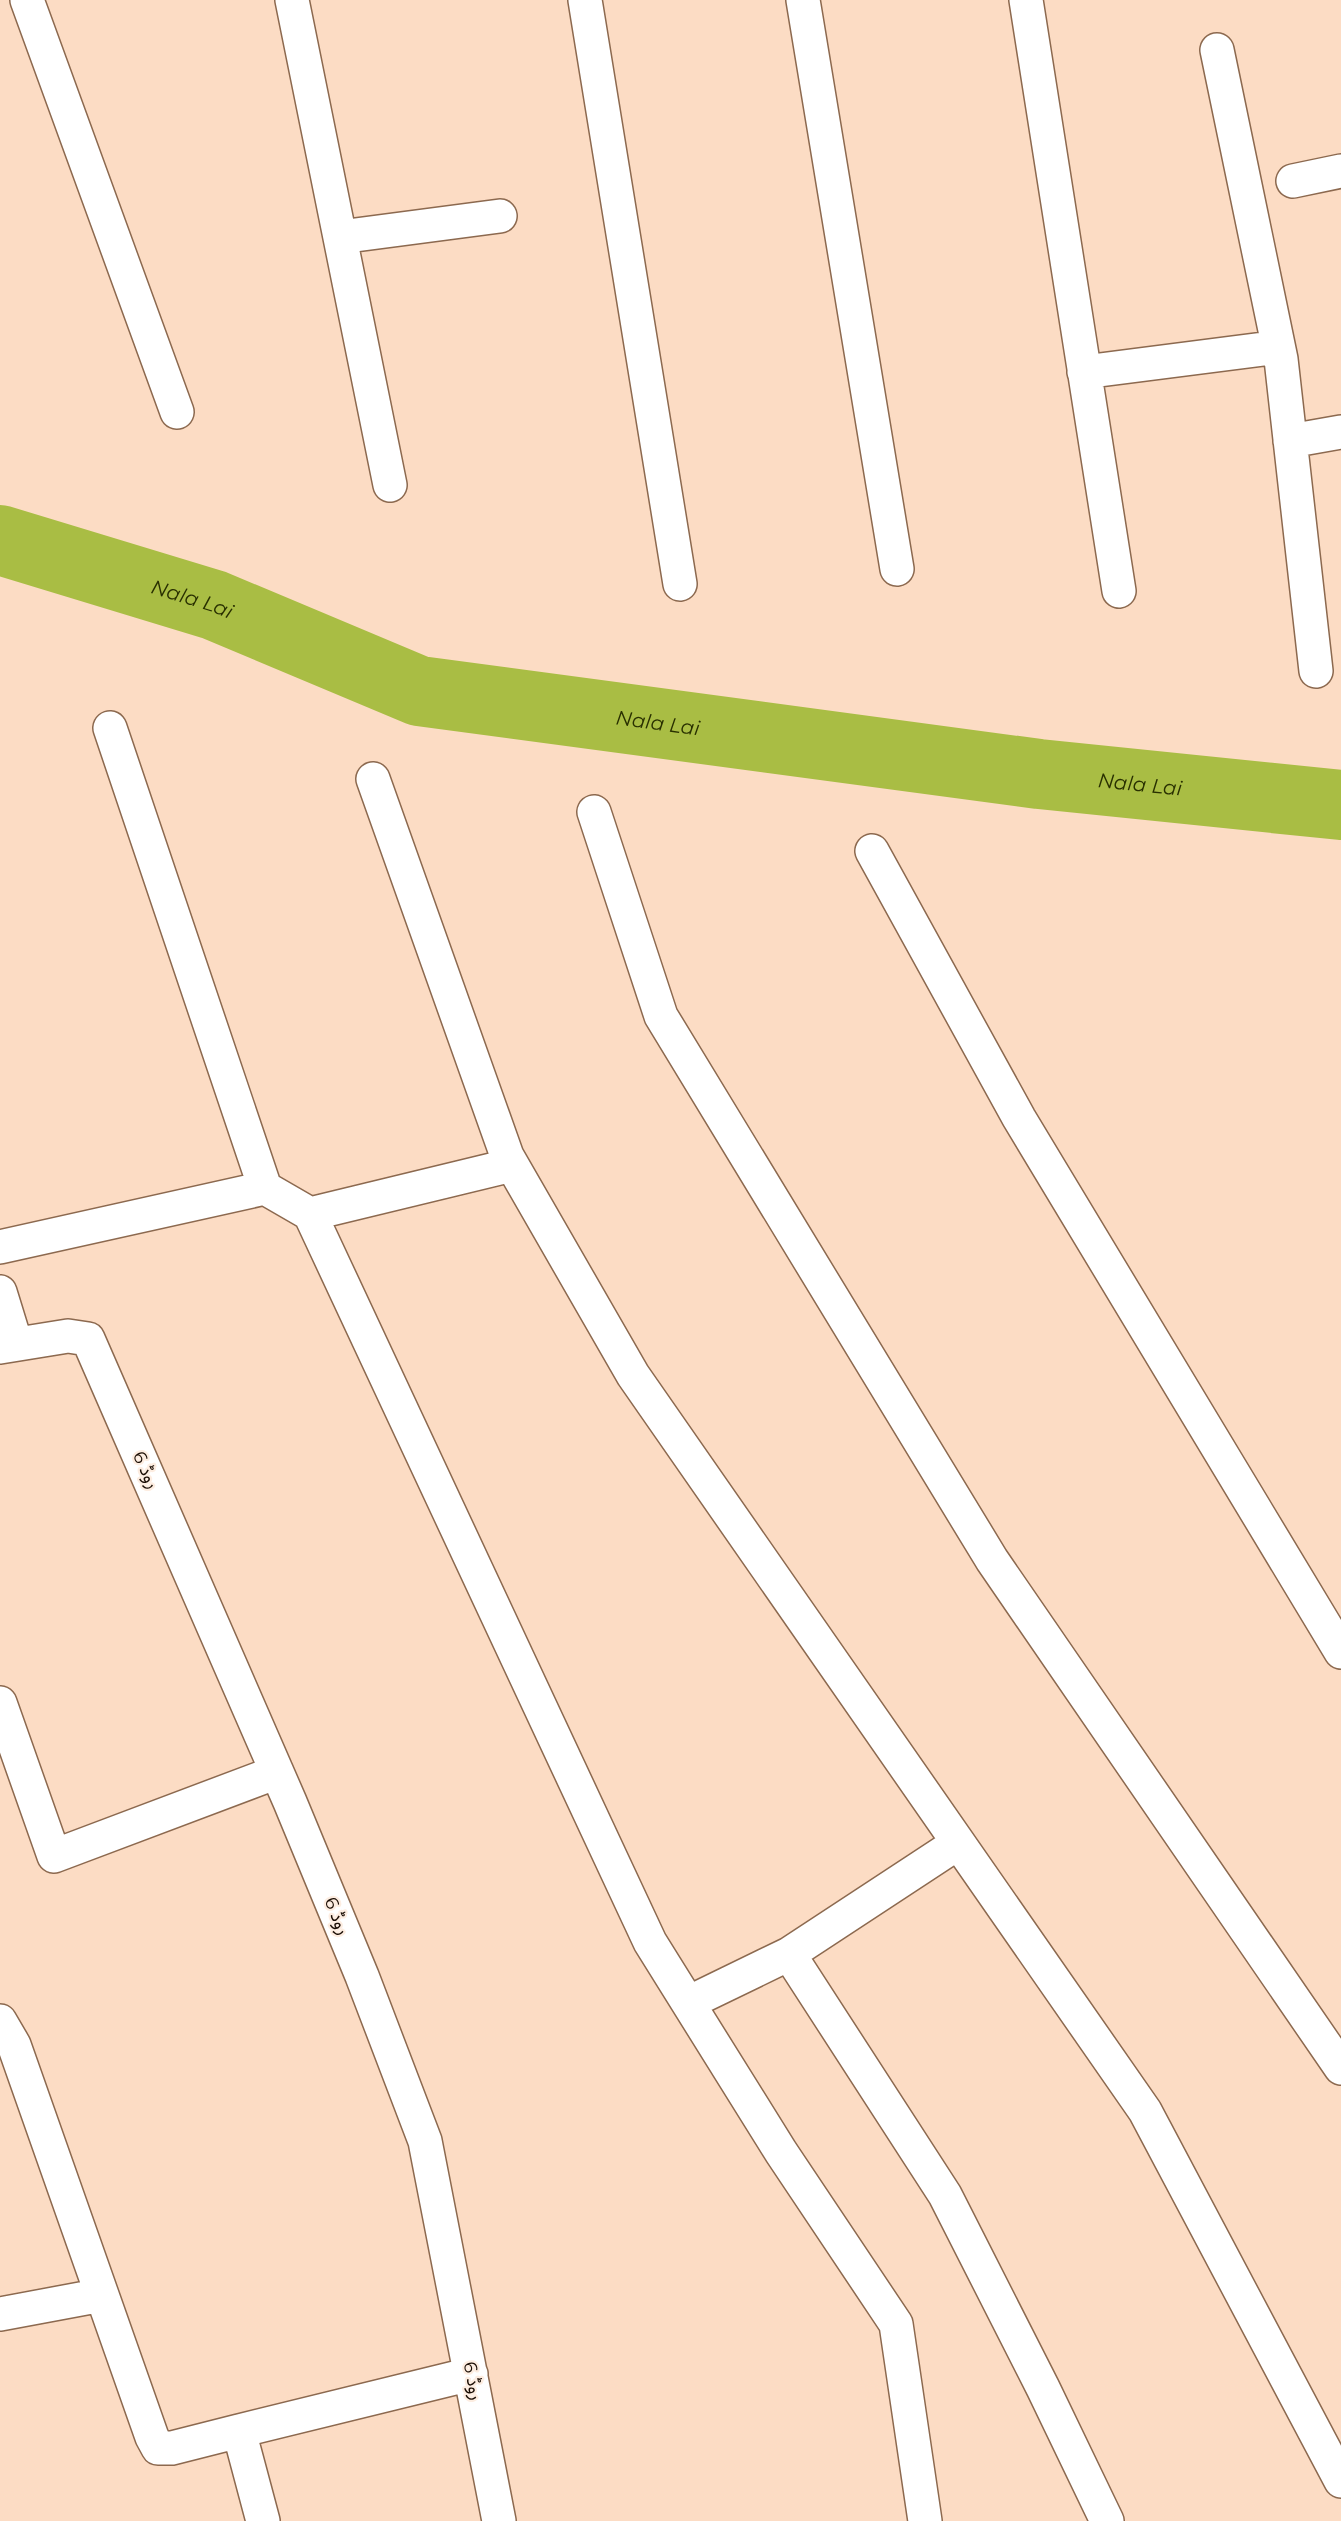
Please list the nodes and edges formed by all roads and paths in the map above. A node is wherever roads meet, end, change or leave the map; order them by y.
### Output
1 (27, 0) edge
2 (292, 0) edge
3 (585, 0) edge
4 (802, 0) edge
5 (1026, 0) edge
6 (1217, 50) dead end
7 (1341, 171) edge
8 (1293, 181) dead end
9 (500, 216) dead end
10 (340, 237) junction
11 (1281, 359) junction
12 (1084, 372) junction
13 (177, 411) dead end
14 (1341, 432) edge
15 (1290, 441) junction
16 (390, 485) dead end
17 (897, 570) dead end
18 (680, 584) dead end
19 (1119, 591) dead end
20 (1316, 671) dead end
21 (110, 728) dead end
22 (373, 779) dead end
23 (594, 812) dead end
24 (872, 851) dead end
25 (512, 1165) junction
26 (265, 1188) junction
27 (310, 1214) junction
28 (0, 1247) edge
29 (0, 1292) edge
30 (8, 1346) edge
31 (1341, 1652) edge
32 (0, 1702) edge
33 (277, 1772) junction
34 (958, 1843) junction
35 (789, 1954) junction
36 (688, 2004) junction
37 (0, 2021) edge
38 (1341, 2068) edge
39 (102, 2295) junction
40 (0, 2314) edge
41 (471, 2374) junction
42 (239, 2431) junction
43 (1341, 2481) edge
44 (263, 2521) edge
45 (499, 2521) edge
46 (925, 2521) edge
47 (1107, 2521) edge

1 - 13 street
2 - 10 street
3 - 18 street
4 - 17 street
5 - 12 street
6 - 11 street
7 - 8 street
9 - 10 street
10 - 16 street
11 - 12 street
11 - 15 street
12 - 19 street
14 - 15 street
15 - 20 street
21 - 26 street
22 - 25 street
23 - 38 street
24 - 31 street
25 - 27 street
25 - 34 street
26 - 27 street
26 - 28 street
27 - 36 street
29 - 30 street
30 - 33 street, روڈ 6
32 - 33 street
33 - 41 street, روڈ 6
34 - 35 street
34 - 43 street
35 - 36 street
35 - 47 street
36 - 46 street
37 - 39 street
39 - 40 street
39 - 42 street
41 - 42 street
41 - 45 street, روڈ 6
42 - 44 street

